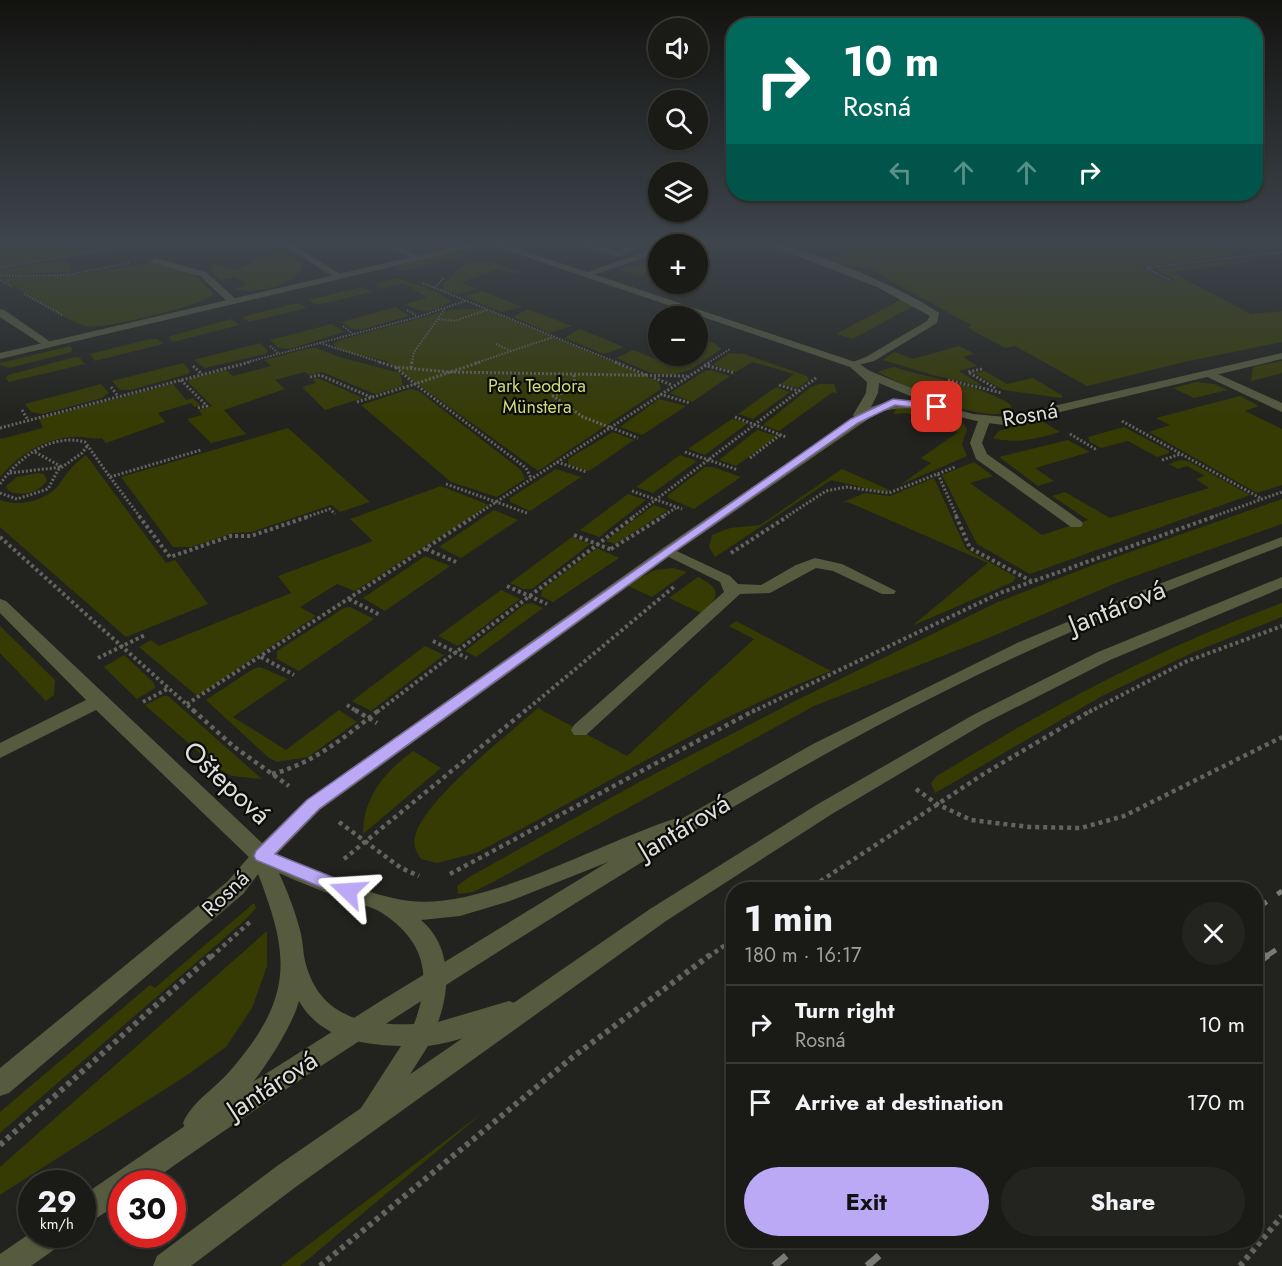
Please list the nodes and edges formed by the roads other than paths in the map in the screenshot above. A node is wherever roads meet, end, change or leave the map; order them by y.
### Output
1 (242, 300) edge
2 (664, 300) edge
3 (912, 300) edge
4 (234, 302) joint
5 (0, 312) edge
6 (50, 345) junction
7 (0, 356) edge
8 (1282, 356) edge
9 (855, 365) junction
10 (1207, 373) junction
11 (869, 374) junction
12 (1282, 408) edge
13 (960, 414) junction
14 (855, 421) junction
15 (984, 421) junction
16 (1076, 524) dead end
17 (1282, 541) edge
18 (668, 551) junction
19 (1282, 582) edge
20 (733, 589) junction
21 (888, 591) dead end
22 (0, 604) edge
23 (98, 701) junction
24 (580, 730) dead end
25 (0, 751) edge
26 (700, 816) junction
27 (262, 856) junction
28 (383, 904) junction
29 (295, 963) junction
30 (438, 978) junction
31 (531, 1004) junction
32 (356, 1031) junction
33 (418, 1037) junction
34 (0, 1084) edge
35 (365, 1121) junction
36 (144, 1170) joint
37 (32, 1248) edge
38 (7, 1266) edge
39 (167, 1266) edge

1 - 4 street
2 - 9 street
3 - 9 street
4 - 6 street
5 - 6 street
6 - 7 street
8 - 10 street, Rosná
9 - 11 street
10 - 12 street
10 - 15 street, Rosná
11 - 13 street
11 - 14 street
13 - 14 street, Rosná
13 - 15 street, Rosná
14 - 18 street, Rosná
15 - 16 street
17 - 26 street, Jantárová
18 - 20 street
18 - 27 street, Rosná
19 - 31 street, Jantárová
20 - 21 street
20 - 24 street
22 - 23 street, Oštepová
23 - 25 street
23 - 27 street, Oštepová
26 - 28 street, Oštepová
26 - 30 street, Jantárová
27 - 28 street, Oštepová
27 - 29 street
27 - 34 street, Rosná
28 - 30 street
29 - 32 street
29 - 36 street
30 - 32 street, Jantárová
30 - 33 street
31 - 33 street
31 - 35 street, Jantárová
32 - 33 street
32 - 36 street, Jantárová
33 - 35 street
35 - 39 street, Jantárová
37 - 38 street

